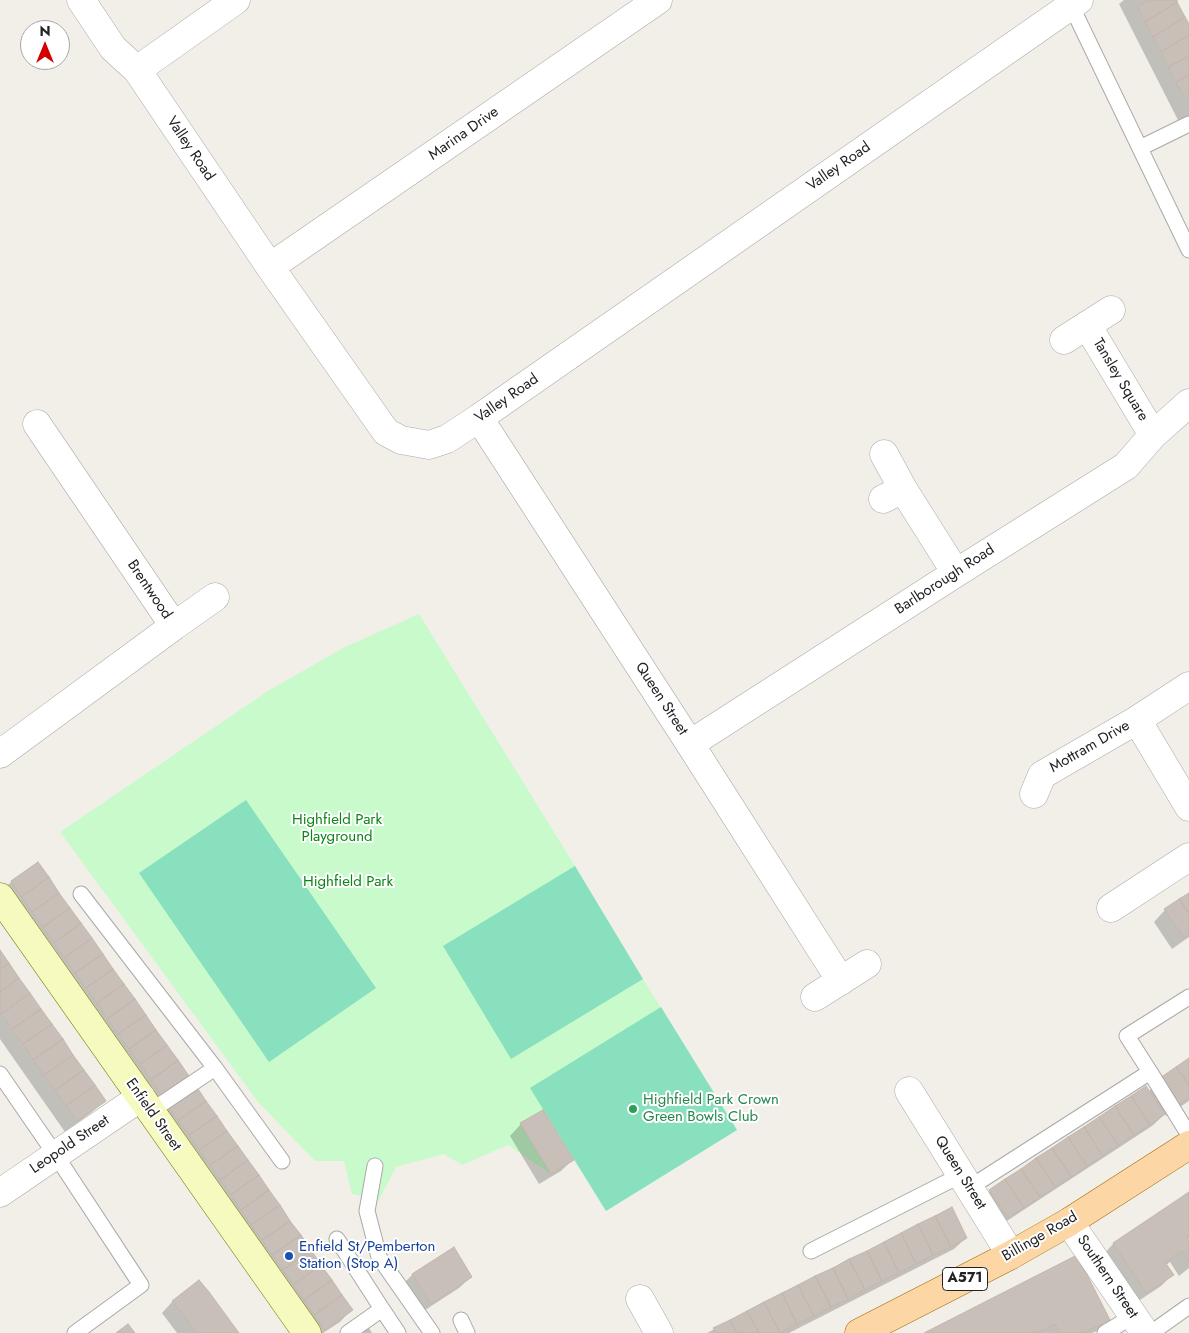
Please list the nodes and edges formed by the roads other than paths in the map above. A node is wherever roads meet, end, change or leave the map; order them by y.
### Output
1 (81, 0) edge
2 (236, 0) edge
3 (658, 0) edge
4 (1073, 2) edge
5 (137, 70) junction
6 (1189, 124) edge
7 (1140, 148) junction
8 (1189, 250) edge
9 (270, 267) junction
10 (1111, 310) dead end
11 (1087, 326) junction
12 (1064, 340) dead end
13 (1189, 403) edge
14 (480, 418) junction
15 (37, 424) dead end
16 (1153, 435) junction
17 (884, 454) dead end
18 (956, 573) junction
19 (215, 597) dead end
20 (174, 626) junction
21 (1189, 686) edge
22 (1137, 720) junction
23 (690, 744) junction
24 (0, 754) edge
25 (1035, 777) dead end
26 (1189, 807) edge
27 (1189, 856) edge
28 (80, 894) dead end
29 (0, 896) edge
30 (1111, 908) dead end
31 (867, 964) dead end
32 (840, 981) junction
33 (816, 997) dead end
34 (1189, 997) edge
35 (215, 1068) junction
36 (1150, 1072) junction
37 (0, 1074) edge
38 (909, 1092) dead end
39 (146, 1104) junction
40 (1189, 1135) edge
41 (1189, 1145) edge
42 (55, 1154) junction
43 (282, 1161) dead end
44 (376, 1166) dead end
45 (965, 1182) junction
46 (0, 1193) edge
47 (1069, 1222) junction
48 (336, 1239) dead end
49 (811, 1251) dead end
50 (1011, 1255) junction
51 (640, 1299) dead end
52 (1189, 1306) edge
53 (382, 1309) junction
54 (1143, 1327) edge
55 (75, 1333) edge
56 (307, 1333) edge
57 (348, 1333) edge
58 (398, 1333) edge
59 (432, 1333) edge
60 (659, 1333) edge
61 (859, 1333) edge
62 (1105, 1333) edge

1 - 5 street, Valley Road
2 - 5 street
3 - 9 street, Marina Drive
4 - 7 lane
4 - 14 street, Valley Road
5 - 9 street, Valley Road
6 - 7 lane
7 - 8 lane
9 - 14 street, Valley Road
10 - 11 street, Tansley Square
11 - 12 street, Tansley Square
11 - 16 street, Tansley Square
13 - 16 street, Barlborough Road
14 - 23 street, Queen Street
15 - 20 street, Brentwood
16 - 18 street, Barlborough Road
17 - 18 street
18 - 23 street, Barlborough Road
19 - 20 street
20 - 24 street, Brentwood
21 - 22 street, Mottram Drive
22 - 25 street, Mottram Drive
22 - 26 street, Mottram Drive
23 - 32 street, Queen Street
27 - 30 street
28 - 35 lane
29 - 39 street, Enfield Street
31 - 32 street
32 - 33 street
34 - 36 lane
35 - 39 lane
35 - 43 lane
36 - 40 lane
36 - 45 lane
37 - 42 lane
38 - 45 street, Queen Street
39 - 42 street, Leopold Street
39 - 56 street, Enfield Street
41 - 47 main road, Billinge Road / A571
42 - 46 street, Leopold Street
42 - 55 lane
44 - 59 lane
45 - 49 lane
45 - 50 street, Queen Street
47 - 50 main road, Billinge Road / A571
47 - 54 street, Southern Street
48 - 53 lane
50 - 61 main road, Billinge Road / A571
51 - 60 street
52 - 54 lane
53 - 57 lane
53 - 58 lane
54 - 62 lane

